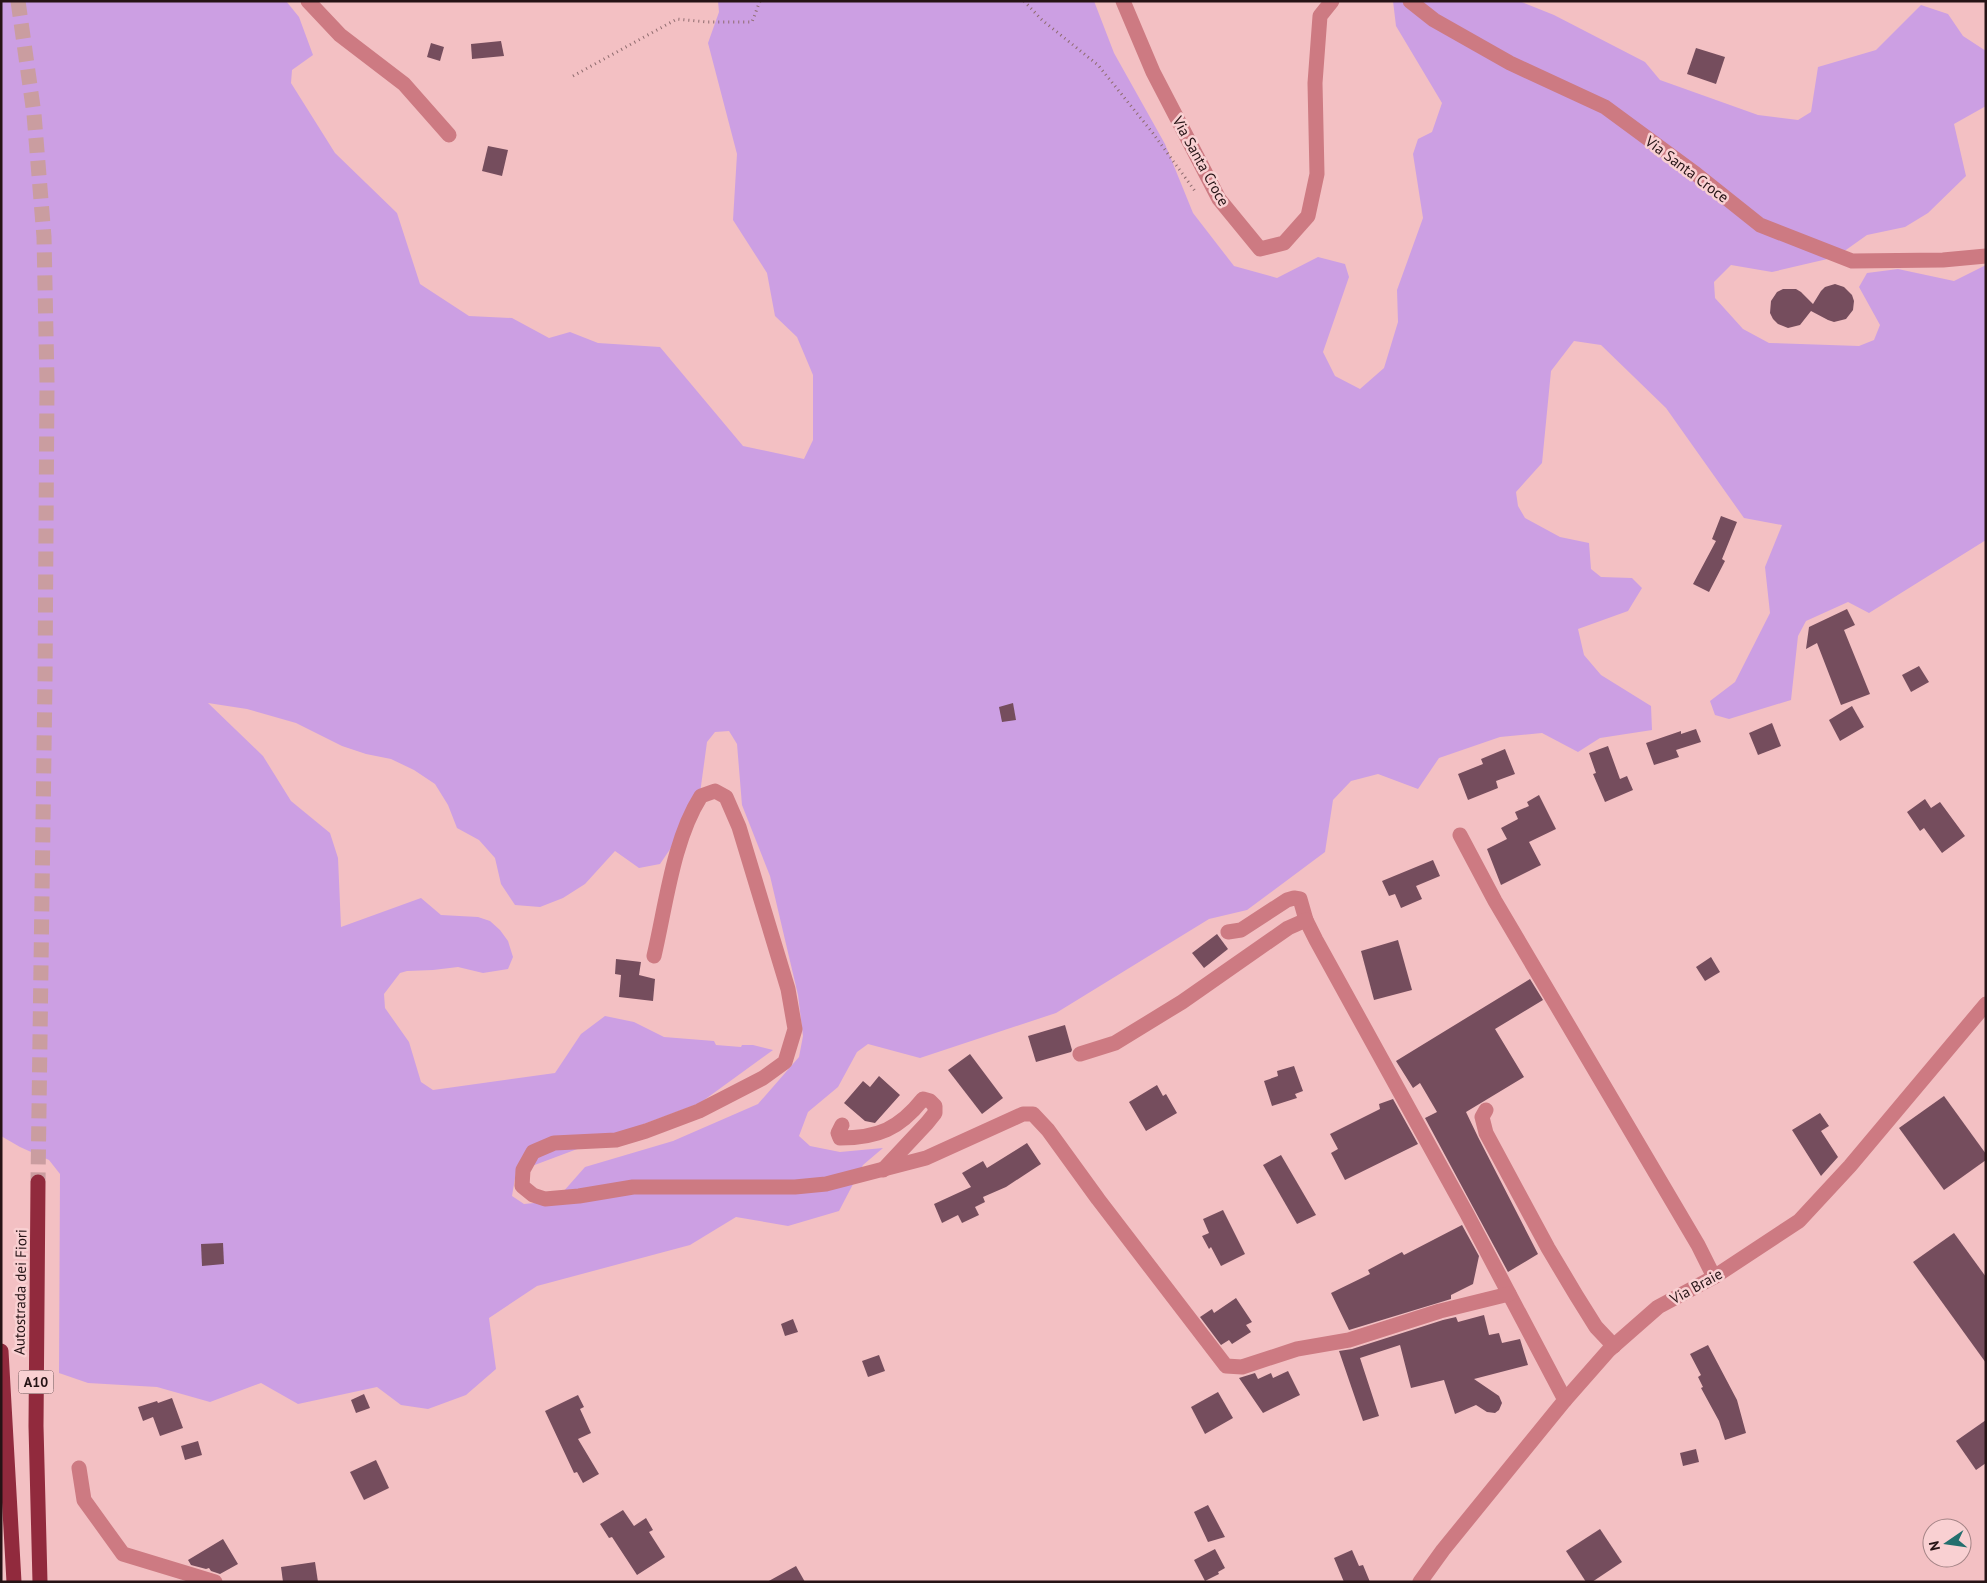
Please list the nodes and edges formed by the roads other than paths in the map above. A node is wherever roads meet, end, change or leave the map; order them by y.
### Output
1 (308, 1) edge
2 (1123, 1) edge
3 (1332, 1) edge
4 (1410, 1) edge
5 (449, 135) dead end
6 (1986, 256) edge
7 (1460, 836) dead end
8 (1306, 920) junction
9 (1228, 932) dead end
10 (654, 956) dead end
11 (1986, 1004) edge
12 (1080, 1054) dead end
13 (1486, 1110) dead end
14 (842, 1126) dead end
15 (882, 1171) junction
16 (38, 1182) tunnel mouth
17 (1714, 1277) junction
18 (1509, 1294) junction
19 (1614, 1346) junction
20 (1, 1351) edge
21 (1565, 1400) junction
22 (79, 1468) dead end
23 (14, 1582) edge
24 (40, 1582) edge
25 (215, 1582) edge
26 (1420, 1582) edge

1 - 5 street
2 - 3 street, Via Santa Croce
4 - 6 street, Via Santa Croce
7 - 17 street
8 - 9 street
8 - 12 street
8 - 18 street
10 - 15 street
11 - 17 street, Via Braie
13 - 19 street
14 - 15 street
15 - 18 street
16 - 24 highway, Autostrada dei Fiori / A10
17 - 19 street, Via Braie
18 - 21 street
19 - 21 street, Via Braie
20 - 23 highway, Autostrada dei Fiori / A10
21 - 26 street, Via Braie
22 - 25 street

